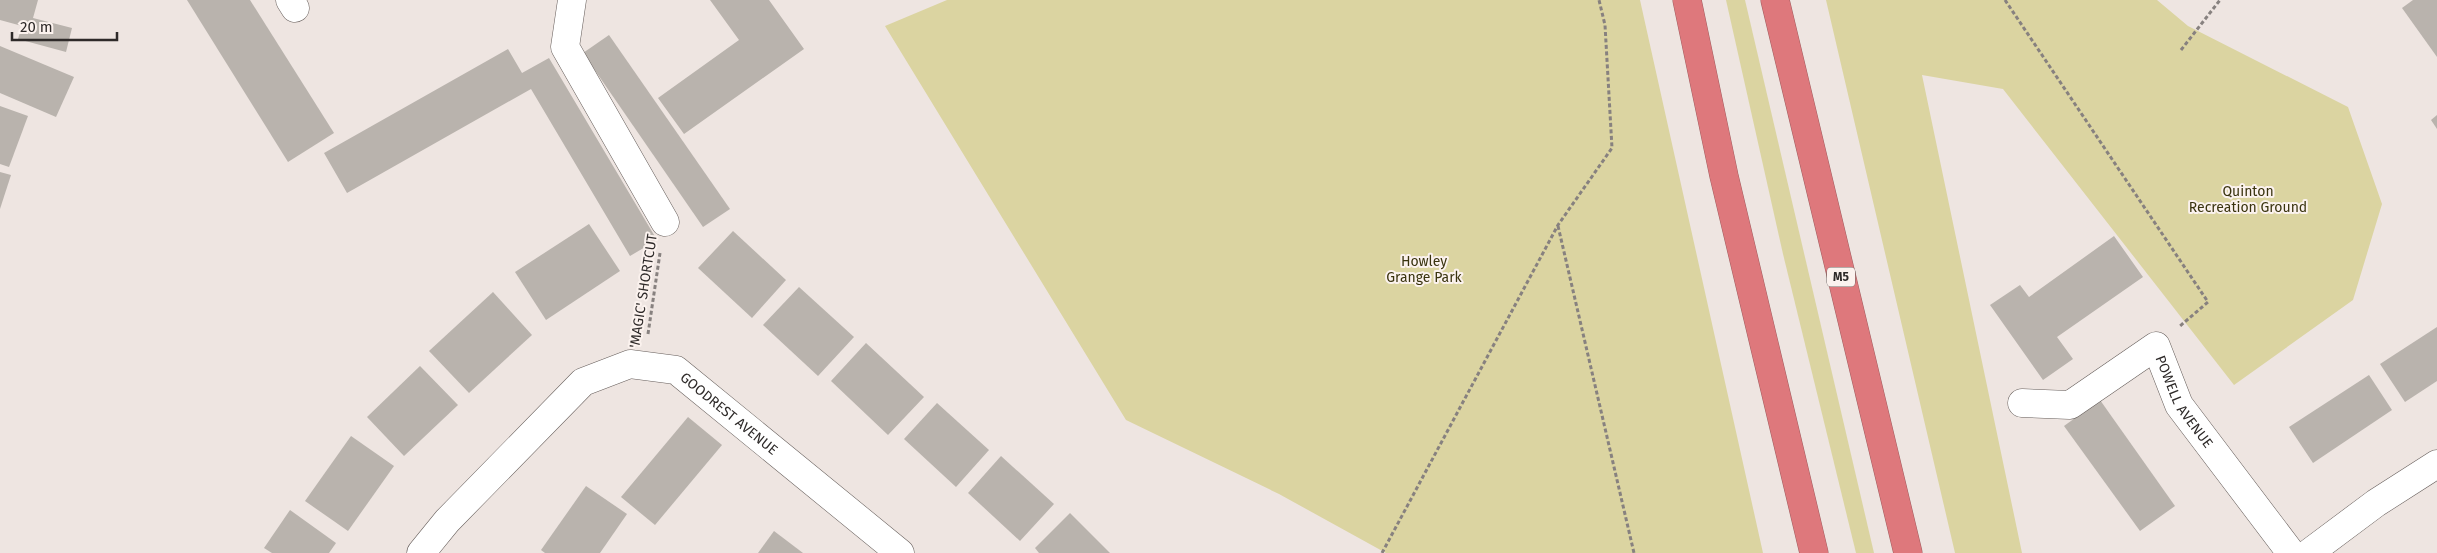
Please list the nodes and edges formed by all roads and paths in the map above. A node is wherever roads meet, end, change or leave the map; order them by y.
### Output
1 (572, 0) edge
2 (1599, 0) edge
3 (1687, 0) edge
4 (1774, 0) edge
5 (2005, 0) edge
6 (2220, 0) edge
7 (2181, 50) dead end
8 (665, 222) joint
9 (1558, 226) junction
10 (2156, 346) junction
11 (643, 364) junction
12 (2022, 403) dead end
13 (2437, 464) edge
14 (421, 553) edge
15 (900, 553) edge
16 (1382, 553) edge
17 (1634, 553) edge
18 (1814, 553) edge
19 (1908, 553) edge
20 (2291, 553) edge
21 (2309, 553) edge

1 - 8 street
2 - 9 path
3 - 18 highway
4 - 19 highway, M5
5 - 10 path
6 - 7 path
8 - 11 path, 'MAGIC' SHORTCUT
9 - 16 path
9 - 17 path
10 - 12 street, POWELL AVENUE
10 - 20 street, POWELL AVENUE
11 - 14 street, GOODREST AVENUE
11 - 15 street, GOODREST AVENUE
13 - 21 street

